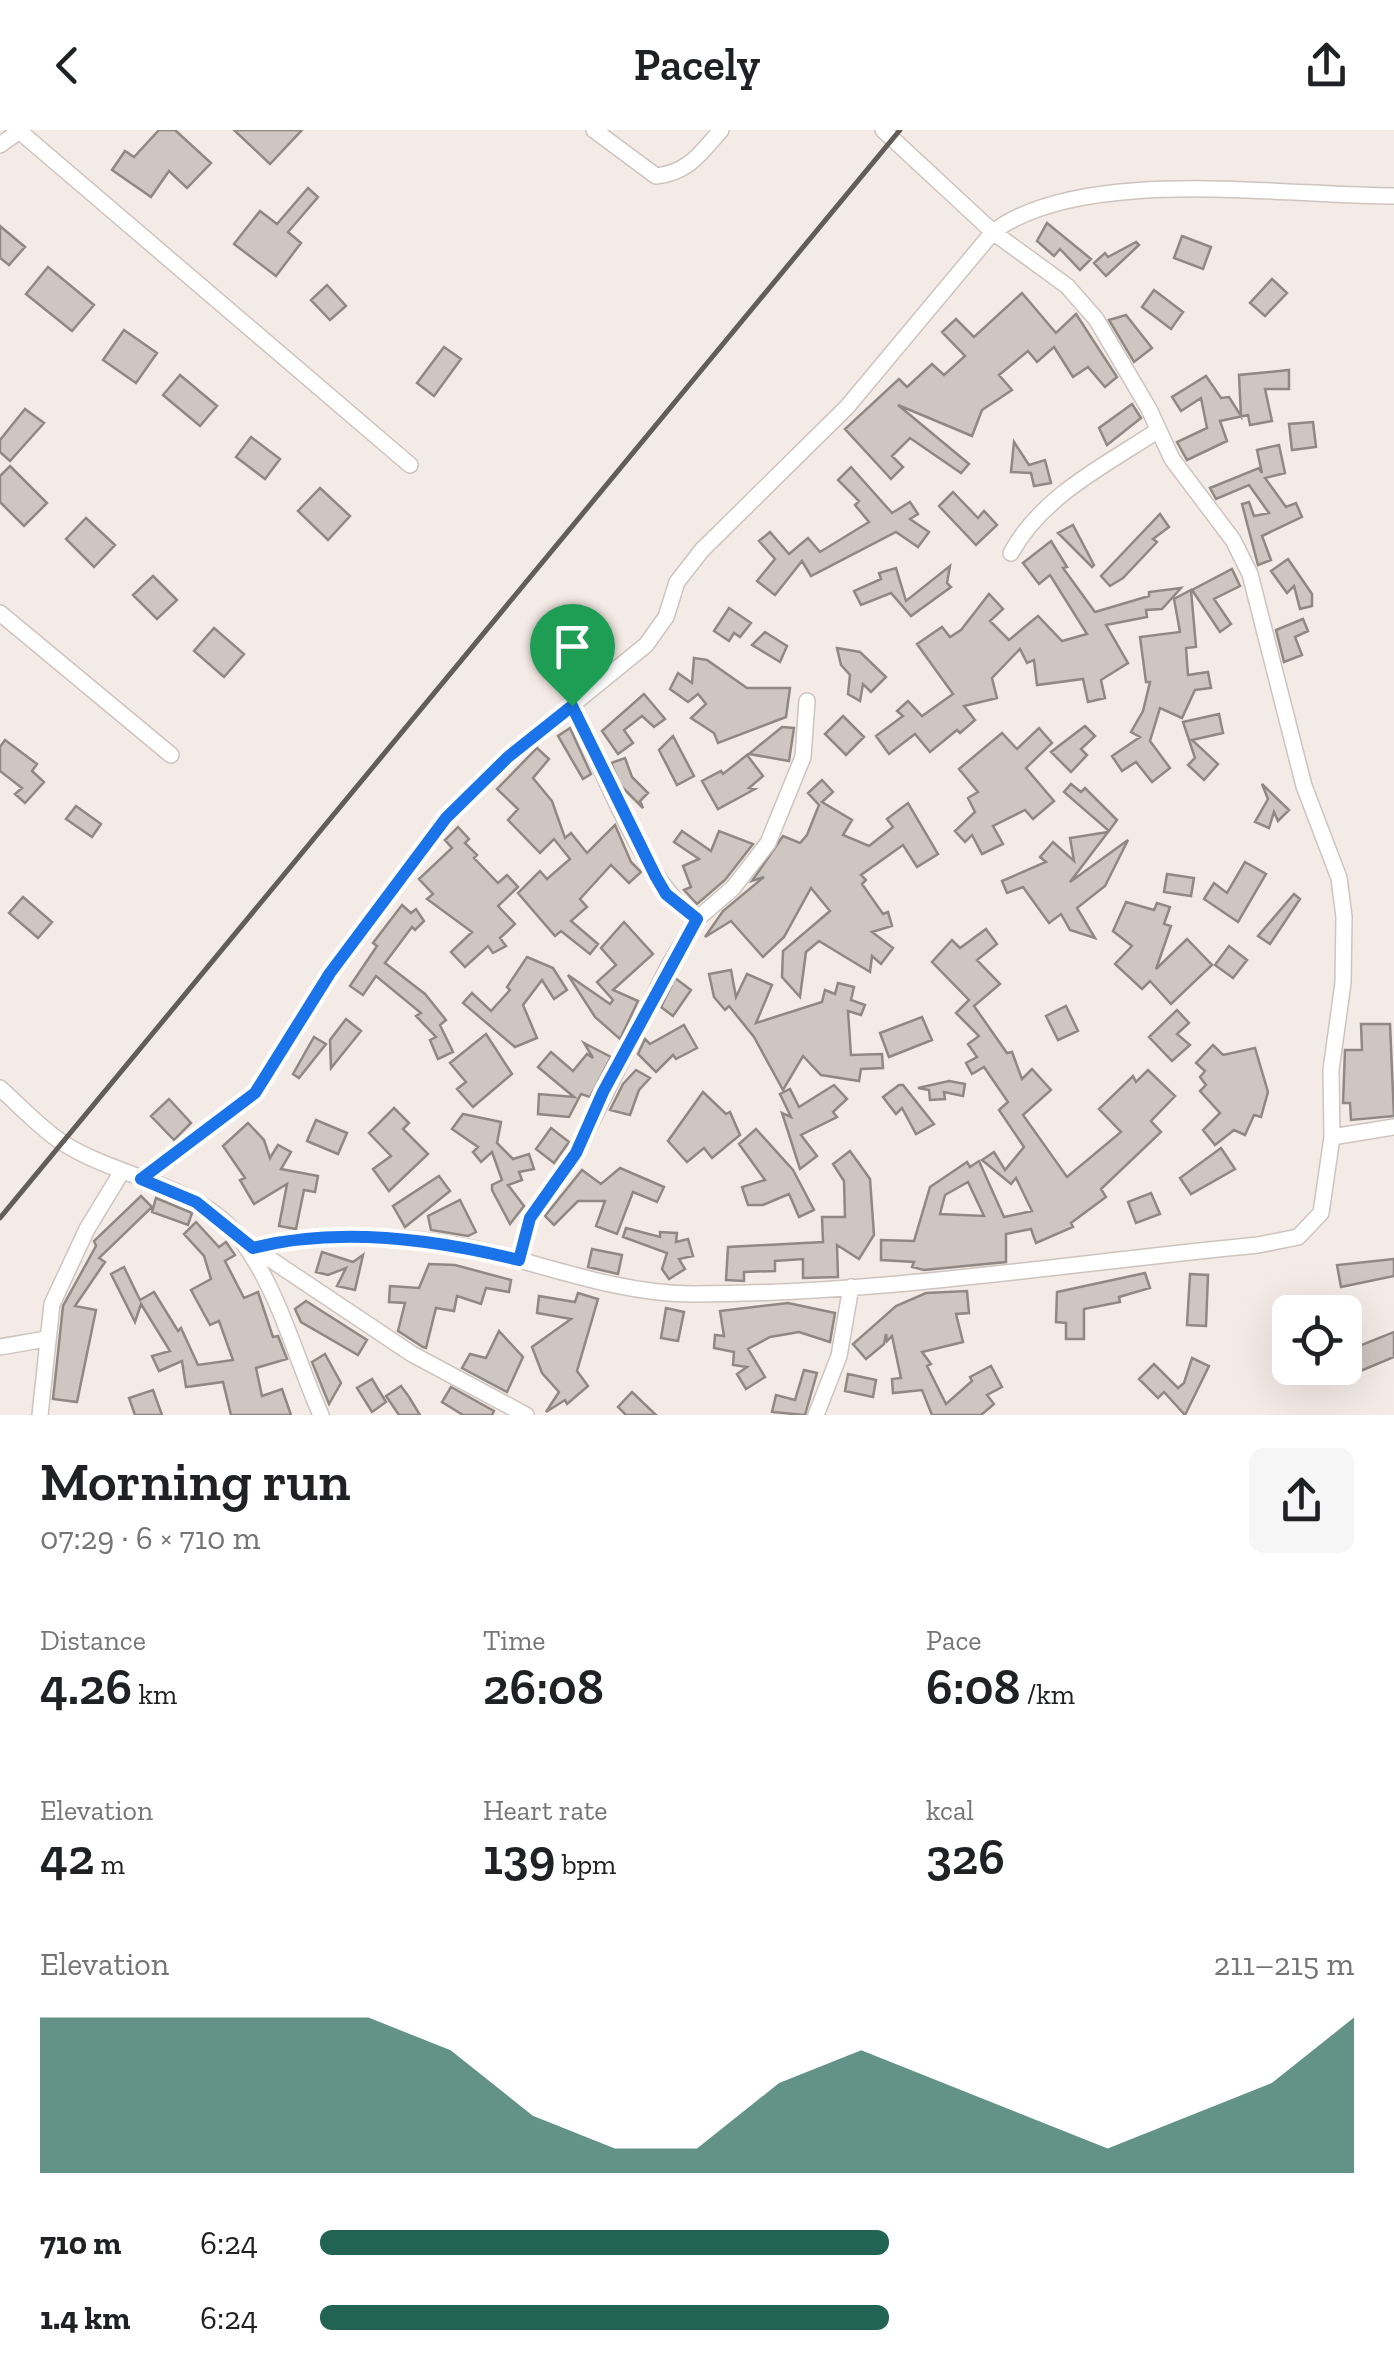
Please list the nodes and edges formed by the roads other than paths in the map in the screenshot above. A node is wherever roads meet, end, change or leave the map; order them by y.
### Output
1 (19, 130) edge
2 (594, 130) edge
3 (721, 130) edge
4 (883, 130) edge
5 (0, 145) edge
6 (1394, 196) edge
7 (993, 232) junction
8 (1158, 431) junction
9 (410, 465) dead end
10 (1011, 553) dead end
11 (0, 613) edge
12 (807, 701) dead end
13 (572, 706) junction
14 (172, 754) dead end
15 (697, 919) junction
16 (0, 1088) edge
17 (1394, 1127) edge
18 (1332, 1137) junction
19 (121, 1173) junction
20 (141, 1179) junction
21 (248, 1244) junction
22 (519, 1260) junction
23 (851, 1287) junction
24 (46, 1339) junction
25 (0, 1347) edge
26 (40, 1415) edge
27 (321, 1415) edge
28 (526, 1415) edge
29 (816, 1415) edge

1 - 5 street
1 - 9 street
2 - 3 street
4 - 7 street
6 - 7 street
7 - 8 street
7 - 13 street
8 - 10 street
8 - 18 street
11 - 14 street
12 - 15 street
13 - 15 street
13 - 20 street
15 - 22 street
16 - 19 street
17 - 18 street
18 - 23 street
19 - 20 street
19 - 24 street
20 - 21 street
21 - 22 street
21 - 27 street
21 - 28 street
22 - 23 street
23 - 29 street
24 - 25 street
24 - 26 street

